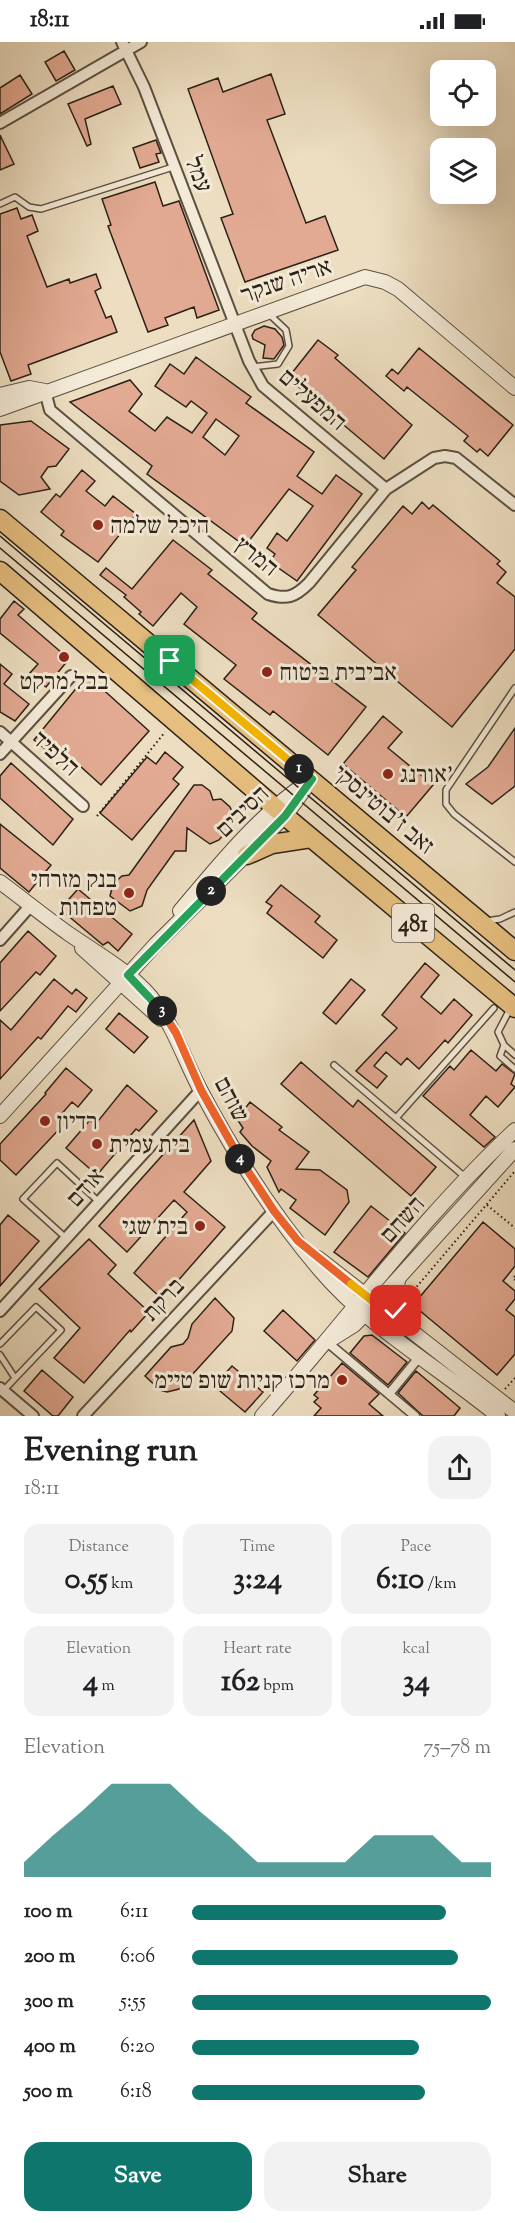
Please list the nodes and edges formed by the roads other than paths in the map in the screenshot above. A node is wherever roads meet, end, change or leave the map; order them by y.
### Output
1 (141, 42) edge
2 (124, 46) edge
3 (0, 123) edge
4 (173, 167) junction
5 (0, 204) edge
6 (265, 311) junction
7 (236, 321) junction
8 (252, 367) junction
9 (515, 388) edge
10 (45, 391) junction
11 (0, 395) edge
12 (0, 409) edge
13 (386, 489) junction
14 (515, 505) edge
15 (0, 519) edge
16 (0, 571) edge
17 (71, 676) dead end
18 (514, 691) edge
19 (0, 732) edge
20 (11, 741) junction
21 (0, 754) edge
22 (312, 779) junction
23 (83, 806) dead end
24 (281, 812) junction
25 (310, 838) junction
26 (247, 855) junction
27 (515, 862) edge
28 (0, 882) edge
29 (31, 905) junction
30 (515, 912) edge
31 (480, 921) junction
32 (0, 940) edge
33 (155, 945) junction
34 (515, 951) edge
35 (124, 979) junction
36 (506, 1007) edge
37 (504, 1045) junction
38 (515, 1055) edge
39 (334, 1065) dead end
40 (515, 1069) edge
41 (201, 1090) junction
42 (0, 1116) edge
43 (396, 1118) junction
44 (515, 1130) edge
45 (515, 1149) edge
46 (468, 1179) junction
47 (99, 1202) junction
48 (274, 1211) junction
49 (434, 1217) junction
50 (446, 1228) junction
51 (67, 1238) junction
52 (398, 1279) junction
53 (359, 1299) junction
54 (370, 1308) junction
55 (0, 1311) edge
56 (402, 1324) junction
57 (327, 1342) junction
58 (0, 1344) edge
59 (422, 1354) junction
60 (0, 1355) edge
61 (454, 1374) junction
62 (15, 1378) junction
63 (2, 1389) edge
64 (389, 1394) junction
65 (492, 1410) edge
66 (515, 1412) edge
67 (33, 1416) edge
68 (83, 1416) edge
69 (262, 1416) edge
70 (415, 1416) edge

1 - 2 street
2 - 3 street
2 - 4 street, עמל
4 - 5 lane
4 - 7 street, עמל
6 - 7 street, אריה שנקר
6 - 8 lane
6 - 9 street, אריה שנקר
7 - 8 street, המפעלים
7 - 10 street, אריה שנקר
8 - 13 street, המפעלים
10 - 11 street, אריה שנקר
10 - 12 street, אריה שנקר
10 - 13 street, המרץ
13 - 14 street
15 - 22 main road, זאב ז'בוטינסקי / 481
16 - 24 main road, 481
17 - 20 street
18 - 27 lane
19 - 20 street, הלפיד
20 - 21 street
20 - 23 street, הלפיד
22 - 24 street, הסיבים
22 - 31 main road, זאב ז'בוטינסקי / 481
24 - 25 main road, 481
24 - 26 street, הסיבים
24 - 33 street, הסיבים
25 - 26 main road
25 - 36 main road, 481
26 - 33 street, הסיבים
28 - 29 street, שוהם
29 - 32 street
29 - 35 street, שוהם
30 - 31 lane
31 - 34 main road, זאב ז'בוטינסקי / 481
33 - 35 street, הסיבים
35 - 41 street, שוהם
35 - 42 street, הסיבים
36 - 37 lane
36 - 43 lane
37 - 38 lane
37 - 40 lane
39 - 43 lane
41 - 47 street, אודם
41 - 48 street, שוהם
43 - 46 lane
44 - 46 street, השחם
45 - 50 street, השחם
46 - 49 street, השחם
47 - 51 street, אודם
47 - 51 lane
48 - 53 street, שוהם
48 - 68 street, ברקת
49 - 50 lane
49 - 53 street, השחם
50 - 52 street, השחם
51 - 55 street, אודם
52 - 54 street, השחם
52 - 56 street
53 - 54 street, שוהם
53 - 57 street, השחם
54 - 56 street
54 - 57 street, השחם
54 - 59 street
56 - 61 street
57 - 64 street
57 - 69 street, השחם
58 - 62 lane
59 - 61 street
59 - 64 street
60 - 62 lane
61 - 65 street
62 - 63 lane
63 - 67 street
64 - 70 street
65 - 66 street

